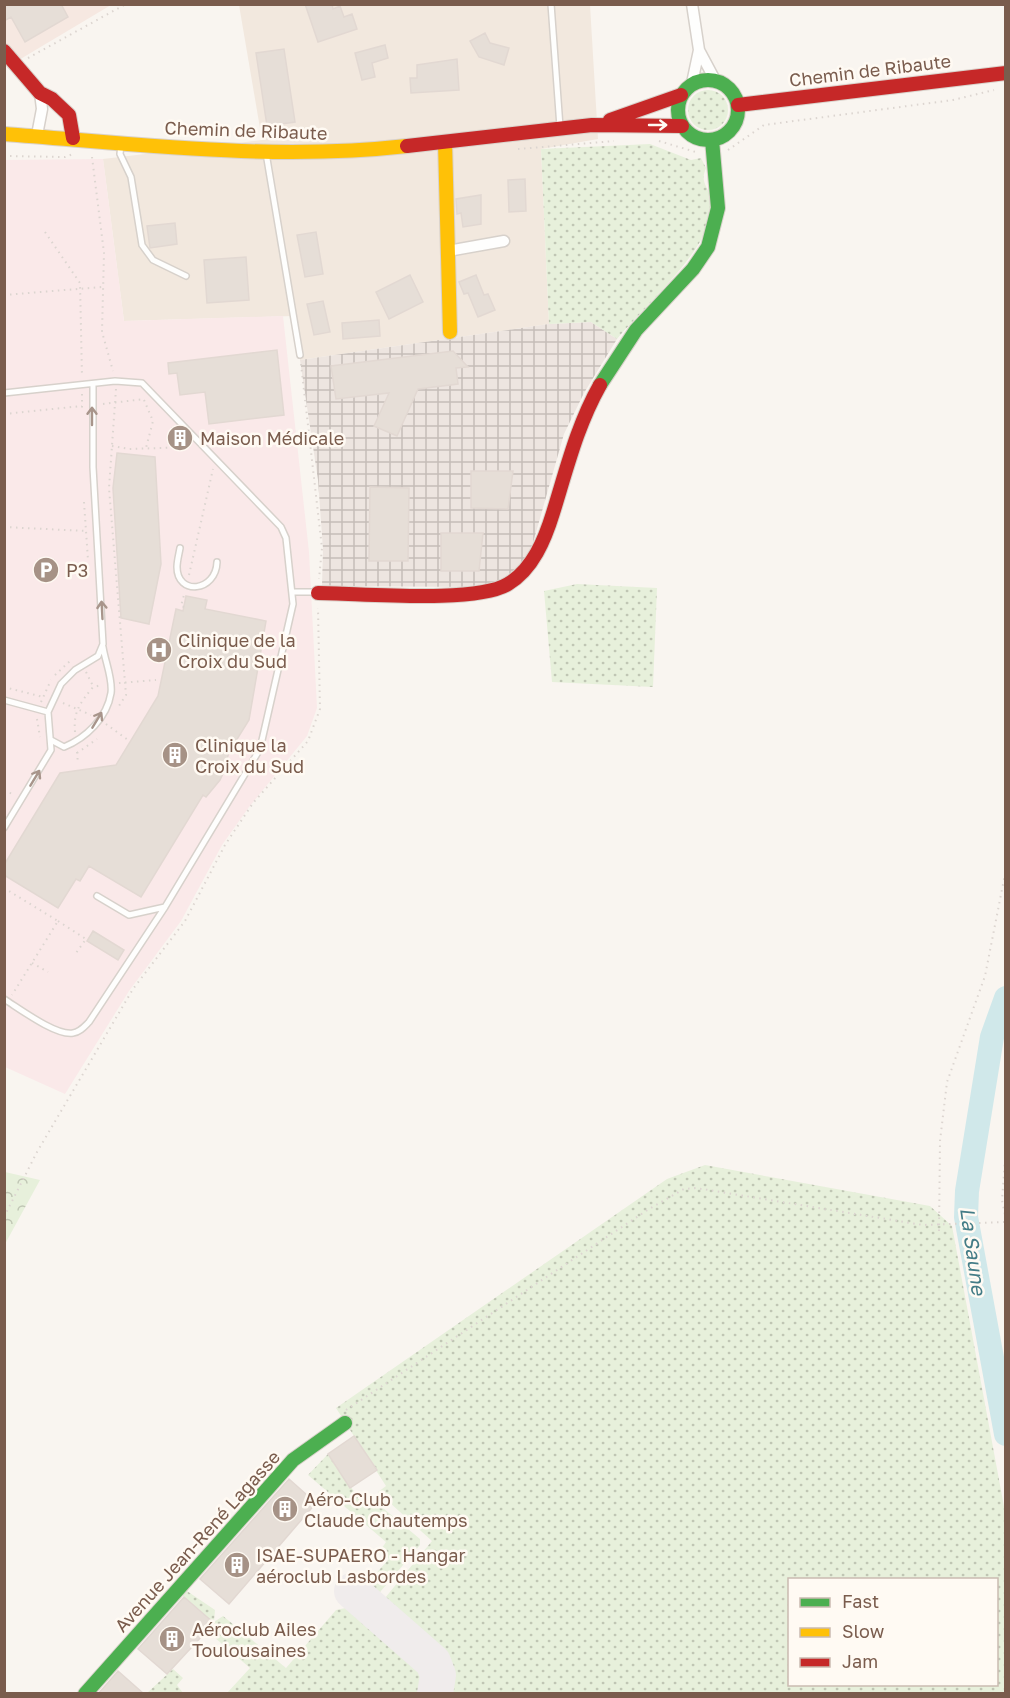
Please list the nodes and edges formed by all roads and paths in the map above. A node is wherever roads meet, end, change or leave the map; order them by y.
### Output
1 (126, 4) edge
2 (551, 4) edge
3 (692, 4) edge
4 (699, 50) junction
5 (4, 51) edge
6 (15, 65) junction
7 (1005, 73) edge
8 (716, 80) junction
9 (692, 83) junction
10 (40, 93) junction
11 (681, 95) junction
12 (738, 105) junction
13 (592, 125) junction
14 (682, 126) junction
15 (560, 129) junction
16 (4, 134) edge
17 (37, 135) junction
18 (73, 138) junction
19 (712, 140) junction
20 (121, 142) junction
21 (445, 142) junction
22 (81, 151) dead end
23 (266, 153) junction
24 (4, 156) edge
25 (92, 157) dead end
26 (45, 232) dead end
27 (504, 241) dead end
28 (448, 251) junction
29 (186, 276) dead end
30 (102, 287) junction
31 (80, 288) junction
32 (4, 295) edge
33 (450, 332) dead end
34 (300, 355) dead end
35 (82, 378) dead end
36 (115, 381) junction
37 (93, 384) junction
38 (5, 393) edge
39 (4, 401) edge
40 (116, 403) junction
41 (101, 404) dead end
42 (88, 405) dead end
43 (4, 414) edge
44 (112, 446) junction
45 (145, 449) junction
46 (195, 451) dead end
47 (206, 462) dead end
48 (213, 469) junction
49 (220, 477) dead end
50 (84, 506) dead end
51 (4, 527) edge
52 (86, 531) junction
53 (97, 531) junction
54 (112, 531) junction
55 (180, 548) dead end
56 (88, 561) dead end
57 (217, 562) dead end
58 (186, 585) junction
59 (292, 592) junction
60 (318, 592) joint
61 (184, 607) dead end
62 (103, 644) junction
63 (86, 672) dead end
64 (48, 686) dead end
65 (4, 687) edge
66 (93, 687) dead end
67 (42, 697) junction
68 (53, 699) junction
69 (4, 700) edge
70 (40, 702) dead end
71 (48, 712) junction
72 (113, 715) dead end
73 (37, 718) dead end
74 (99, 719) junction
75 (107, 725) junction
76 (37, 730) dead end
77 (51, 740) junction
78 (128, 740) dead end
79 (77, 753) dead end
80 (4, 828) edge
81 (1005, 869) edge
82 (4, 888) edge
83 (97, 896) dead end
84 (165, 908) junction
85 (58, 921) junction
86 (185, 921) dead end
87 (76, 953) dead end
88 (32, 963) junction
89 (48, 972) dead end
90 (6, 1000) edge
91 (1005, 1147) edge
92 (4, 1217) edge
93 (1005, 1221) edge
94 (940, 1225) junction
95 (939, 1231) dead end
96 (342, 1419) joint
97 (85, 1694) edge

1 - 6 path
2 - 15 lane
3 - 4 street
4 - 8 street
4 - 9 street
5 - 6 street
6 - 10 street
7 - 12 street, Chemin de Ribaute
8 - 9 street
8 - 12 street
9 - 11 street
10 - 17 street
10 - 18 street
11 - 13 street, Chemin de Ribaute
11 - 14 street
12 - 19 street
13 -> 14 street, Chemin de Ribaute
13 - 15 street, Chemin de Ribaute
14 - 19 street
15 - 21 street, Chemin de Ribaute
16 - 17 street, Chemin de Ribaute
17 - 18 street, Chemin de Ribaute
18 - 20 street, Chemin de Ribaute
19 - 60 street
20 - 23 street, Chemin de Ribaute
20 - 29 lane
21 - 23 street, Chemin de Ribaute
21 - 28 street
22 - 24 path
23 - 34 lane
25 - 30 path
26 - 31 path
27 - 28 street
28 - 33 street
30 - 31 path
30 - 36 path
31 - 32 path
31 - 35 path
36 - 37 lane
36 - 40 path
36 - 59 lane
37 - 38 lane
53 -> 37 lane
38 - 39 lane
40 - 41 path
40 - 44 path
40 - 45 path
42 - 43 path
44 - 45 path
44 - 54 path
45 - 46 path
47 - 48 path
48 - 49 path
48 - 58 path
50 - 52 path
51 - 52 path
52 - 53 path
52 - 56 path
53 - 54 path
62 -> 53 lane
54 - 72 path
55 - 58 lane
57 - 58 lane
58 - 61 path
59 - 60 lane
59 - 84 lane
62 - 68 lane
62 - 74 lane
63 - 66 path
64 - 67 path
65 - 67 path
67 - 68 path
67 - 70 path
68 - 71 lane
68 - 74 path
69 - 71 lane
71 - 77 lane
73 - 76 path
74 - 75 path
77 -> 74 lane
75 - 78 path
75 - 79 path
80 -> 77 lane
81 - 94 path
82 - 85 path
83 - 84 lane
84 - 90 lane
85 - 87 path
85 - 88 path
86 - 92 path
88 - 89 path
88 - 90 path
91 - 93 path
93 - 94 path
94 - 95 path
94 - 96 path
96 - 97 street, Avenue Jean-René Lagasse

